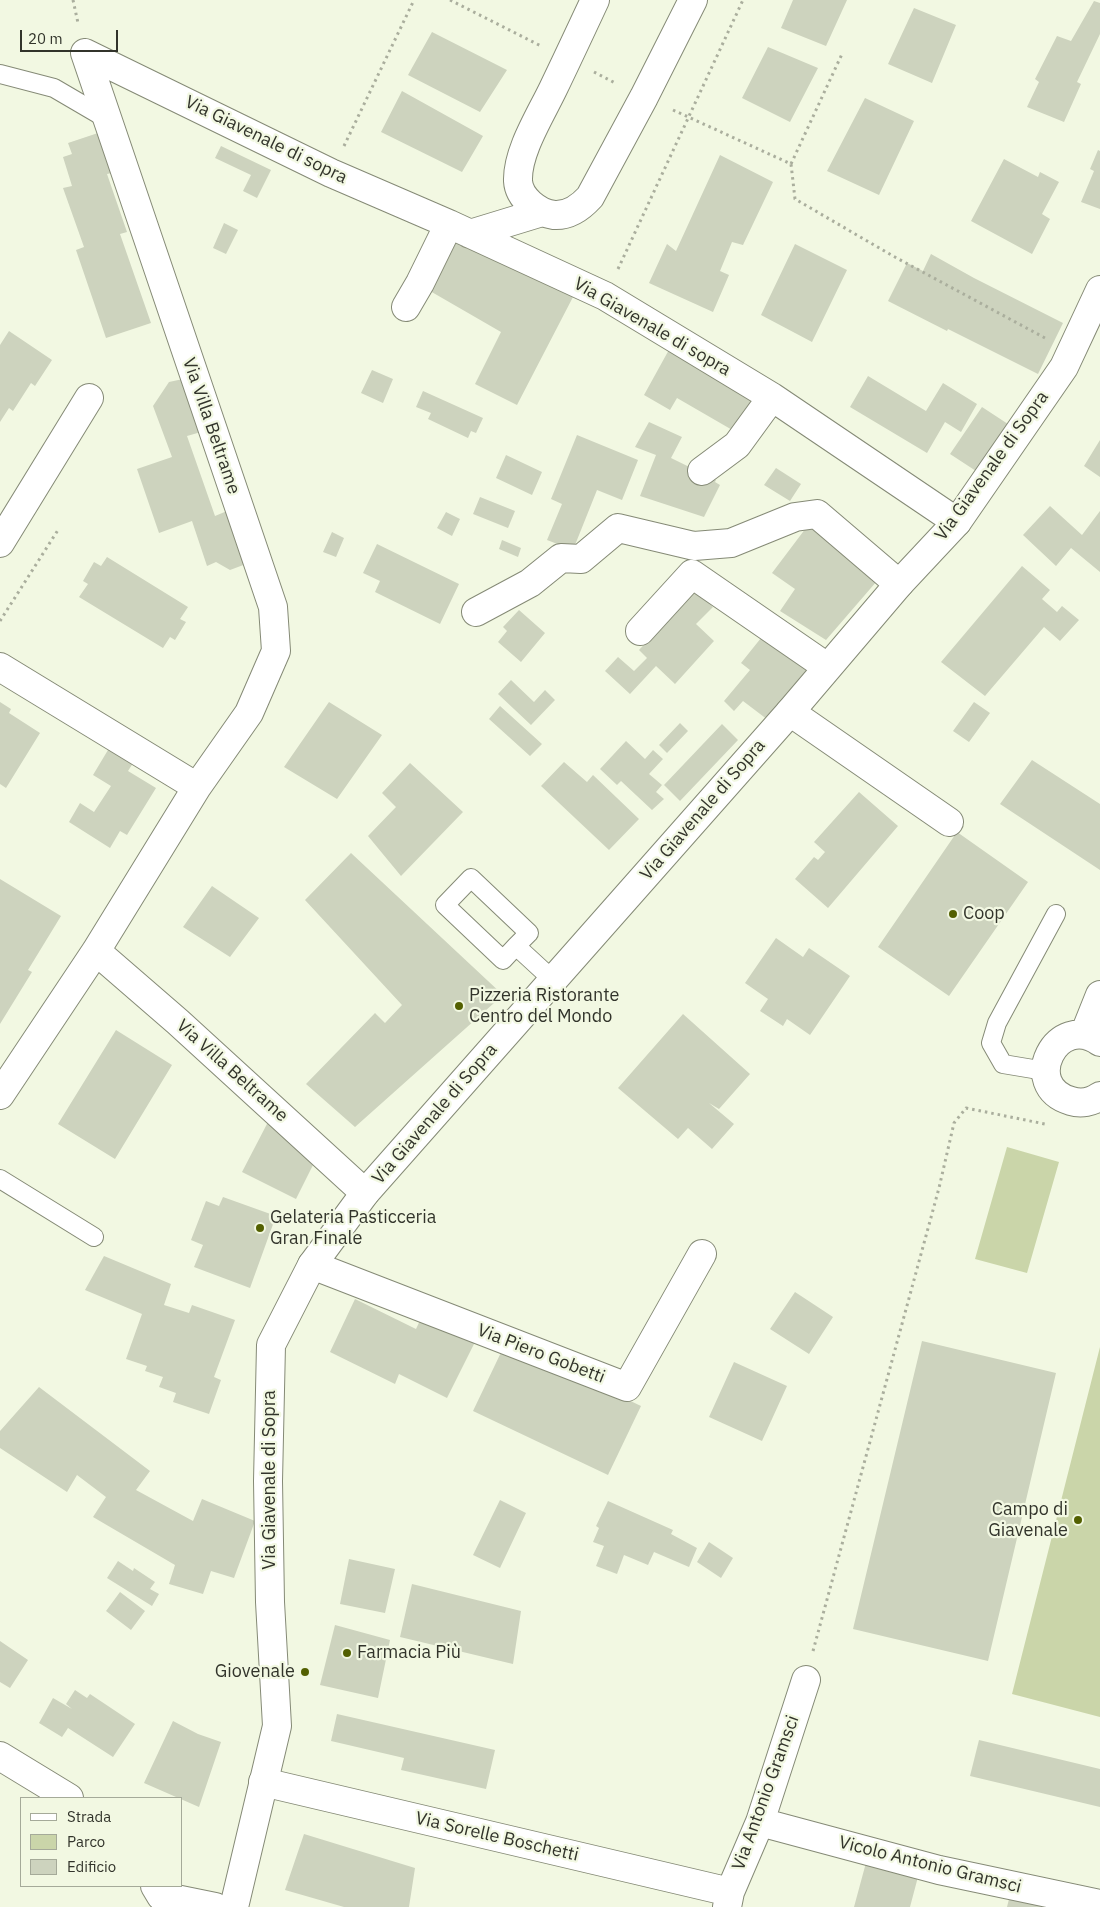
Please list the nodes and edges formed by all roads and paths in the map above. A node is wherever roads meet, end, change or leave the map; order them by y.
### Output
1 (414, 0) edge
2 (450, 0) edge
3 (595, 0) edge
4 (693, 0) edge
5 (743, 0) edge
6 (85, 53) joint
7 (842, 54) dead end
8 (567, 60) junction
9 (0, 74) edge
10 (644, 97) junction
11 (688, 118) junction
12 (108, 119) junction
13 (791, 164) junction
14 (331, 172) junction
15 (542, 212) junction
16 (459, 229) junction
17 (1100, 290) edge
18 (605, 296) junction
19 (406, 307) dead end
20 (1064, 367) junction
21 (89, 398) dead end
22 (772, 398) junction
23 (702, 471) dead end
24 (957, 522) junction
25 (58, 530) dead end
26 (0, 543) edge
27 (899, 584) junction
28 (476, 612) dead end
29 (0, 621) edge
30 (640, 631) dead end
31 (0, 667) edge
32 (827, 668) junction
33 (790, 712) junction
34 (197, 787) junction
35 (949, 822) dead end
36 (1056, 914) dead end
37 (516, 946) junction
38 (96, 951) junction
39 (553, 980) junction
40 (1100, 995) edge
41 (1092, 1038) edge
42 (1046, 1071) junction
43 (0, 1095) edge
44 (1100, 1096) edge
45 (1049, 1125) dead end
46 (0, 1178) edge
47 (366, 1193) junction
48 (94, 1237) dead end
49 (702, 1254) dead end
50 (312, 1265) junction
51 (806, 1680) joint
52 (0, 1756) edge
53 (264, 1782) junction
54 (67, 1797) edge
55 (760, 1822) junction
56 (156, 1887) edge
57 (728, 1900) edge
58 (1100, 1904) edge
59 (215, 1907) edge
60 (234, 1907) edge

1 - 14 path
2 - 8 path
3 - 8 street
4 - 10 street
5 - 11 path
6 - 12 street, Via Villa Beltrame
6 - 14 street, Via Giavenale di sopra
7 - 13 path
8 - 10 path
8 - 15 street
9 - 12 lane
10 - 11 path
10 - 15 street
11 - 13 path
11 - 18 path
12 - 34 street, Via Villa Beltrame
13 - 20 path
14 - 16 street, Via Giavenale di sopra
15 - 16 street
16 - 18 street, Via Giavenale di sopra
16 - 19 street
17 - 20 street, Via Giavenale di Sopra
18 - 22 street, Via Giavenale di sopra
20 - 24 street, Via Giavenale di Sopra
21 - 26 street
22 - 23 street
22 - 24 street, Via Giavenale di sopra
24 - 27 street, Via Giavenale di Sopra
25 - 29 path
27 - 28 street
27 - 32 street, Via Giavenale di Sopra
30 - 32 street
31 - 34 street
32 - 33 street, Via Giavenale di Sopra
33 - 35 street
33 - 39 street, Via Giavenale di Sopra
34 - 38 street, Via Villa Beltrame
36 - 42 lane
37 - 37 lane
37 - 39 lane
38 - 43 street, Via Villa Beltrame
38 - 47 street, Via Villa Beltrame
39 - 47 street, Via Giavenale di Sopra
40 - 41 street
41 - 42 street
42 - 44 street
45 - 51 path
46 - 48 lane
47 - 50 street, Via Giavenale di Sopra
49 - 50 street, Via Piero Gobetti
50 - 53 street, Via Giavenale di Sopra
51 - 55 street, Via Antonio Gramsci
52 - 54 street
53 - 57 street, Via Sorelle Boschetti
53 - 60 street, Via Giavenale di Sopra
55 - 57 street, Via Antonio Gramsci
55 - 58 street, Vicolo Antonio Gramsci
56 - 59 street

